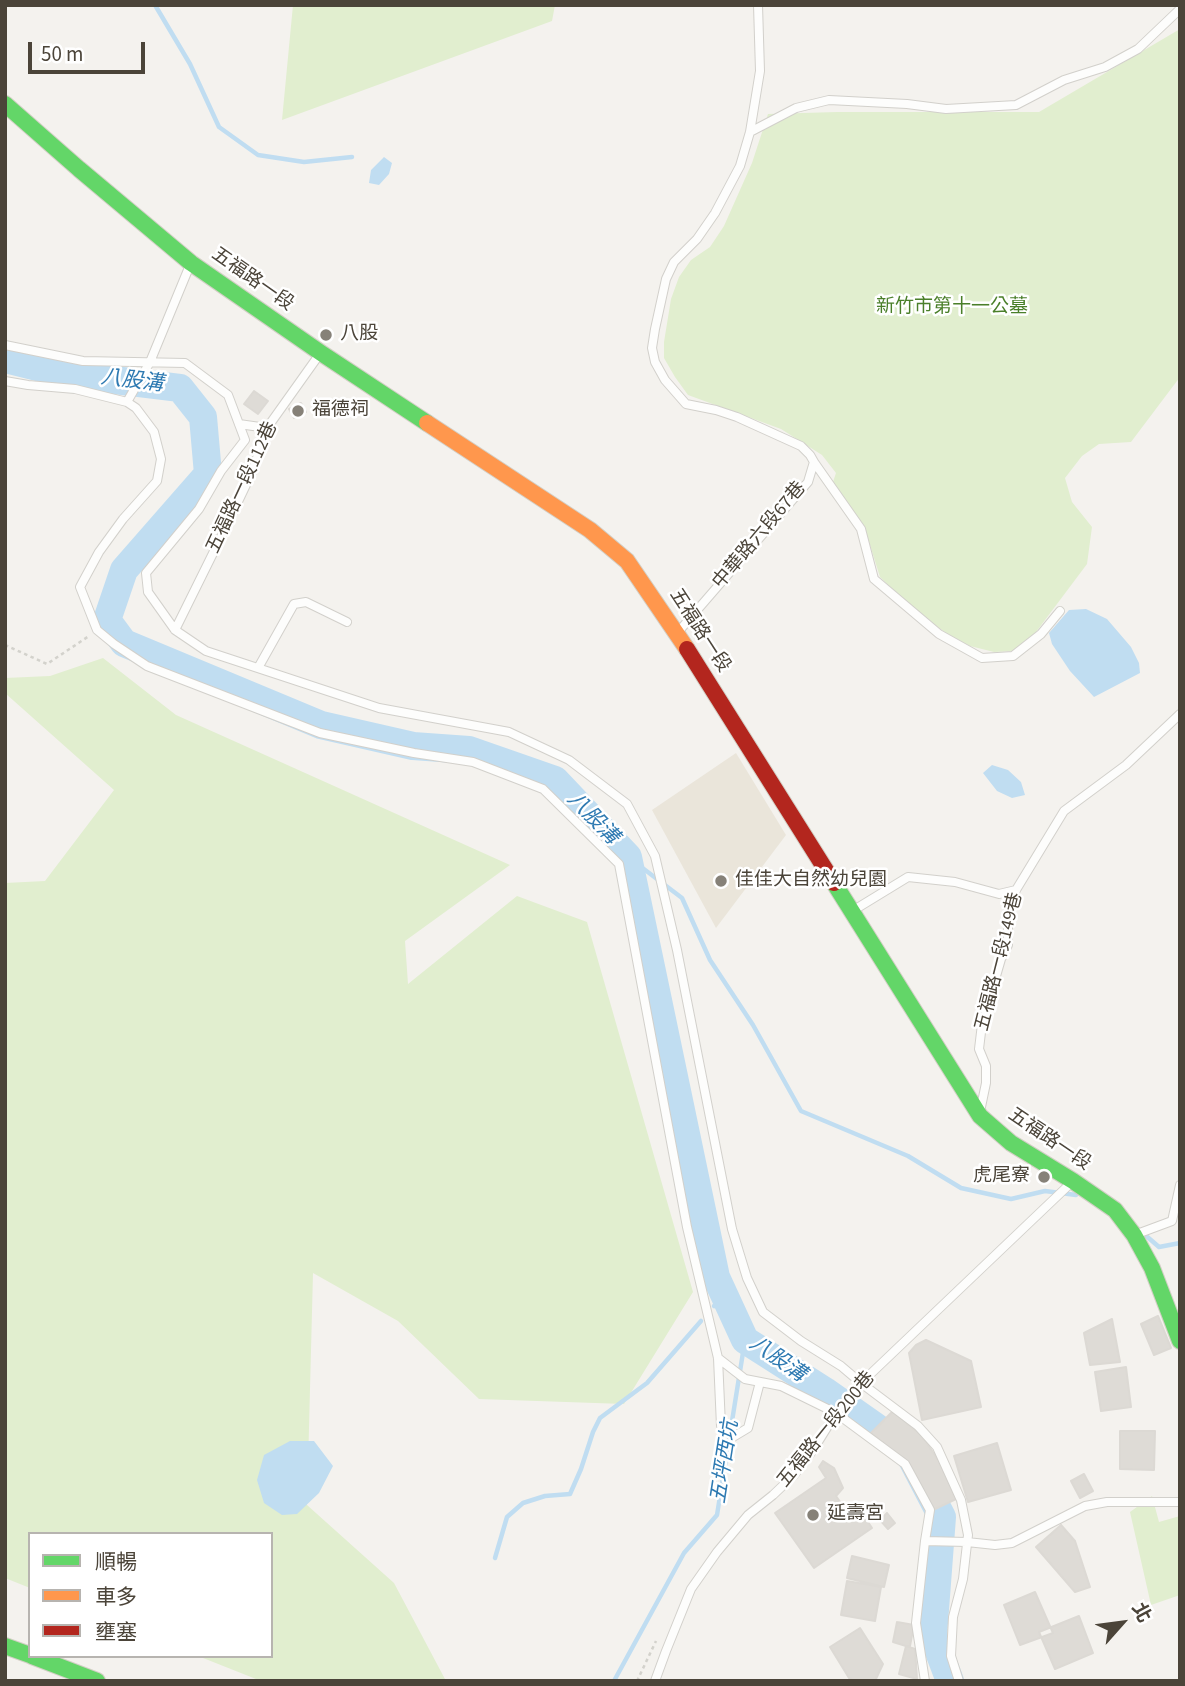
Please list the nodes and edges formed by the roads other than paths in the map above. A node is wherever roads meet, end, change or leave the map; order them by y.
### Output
1 (758, 5) edge
2 (1180, 9) edge
3 (5, 104) edge
4 (750, 132) junction
5 (191, 263) junction
6 (5, 345) edge
7 (321, 353) junction
8 (150, 362) junction
9 (5, 380) edge
10 (127, 402) junction
11 (239, 424) junction
12 (267, 428) junction
13 (814, 462) junction
14 (1060, 611) dead end
15 (347, 622) dead end
16 (175, 630) junction
17 (677, 633) junction
18 (258, 668) junction
19 (1180, 714) edge
20 (1016, 890) junction
21 (852, 912) junction
22 (980, 1116) junction
23 (1073, 1181) junction
24 (1180, 1185) edge
25 (1134, 1235) junction
26 (1180, 1341) edge
27 (718, 1358) junction
28 (760, 1382) junction
29 (861, 1383) junction
30 (836, 1413) junction
31 (1180, 1503) edge
32 (925, 1541) junction
33 (967, 1542) junction
34 (5, 1646) edge
35 (28, 1655) edge
36 (36, 1658) edge
37 (97, 1681) edge
38 (655, 1681) edge
39 (925, 1681) edge
40 (959, 1681) edge

1 - 4 lane, 中華路六段67巷
2 - 4 lane
3 - 5 main road, 五福路一段
4 - 13 lane, 中華路六段67巷
5 - 7 main road, 五福路一段
5 - 8 lane
6 - 8 lane
7 - 12 lane, 五福路一段112巷
7 - 17 main road, 五福路一段
8 - 10 lane
8 - 11 lane
9 - 10 lane
10 - 27 lane
11 - 12 lane
11 - 16 lane
12 - 16 lane, 五福路一段112巷
13 - 14 lane
13 - 17 lane, 中華路六段67巷
15 - 18 lane
16 - 18 lane
17 - 21 main road, 五福路一段
18 - 29 lane
19 - 20 lane, 五福路一段149巷
20 - 21 lane
20 - 22 lane, 五福路一段149巷
21 - 22 main road, 五福路一段
22 - 23 main road, 五福路一段
23 - 25 main road, 五福路一段
23 - 29 lane, 五福路一段200巷
24 - 25 lane
25 - 26 main road, 五福路一段
27 - 28 lane
27 - 28 lane
28 - 30 lane
29 - 30 lane, 五福路一段200巷
29 - 33 lane
30 - 32 lane
30 - 38 lane, 五福路一段200巷
31 - 33 lane
32 - 33 lane
32 - 39 lane
33 - 40 lane
34 - 35 main road
36 - 37 main road

